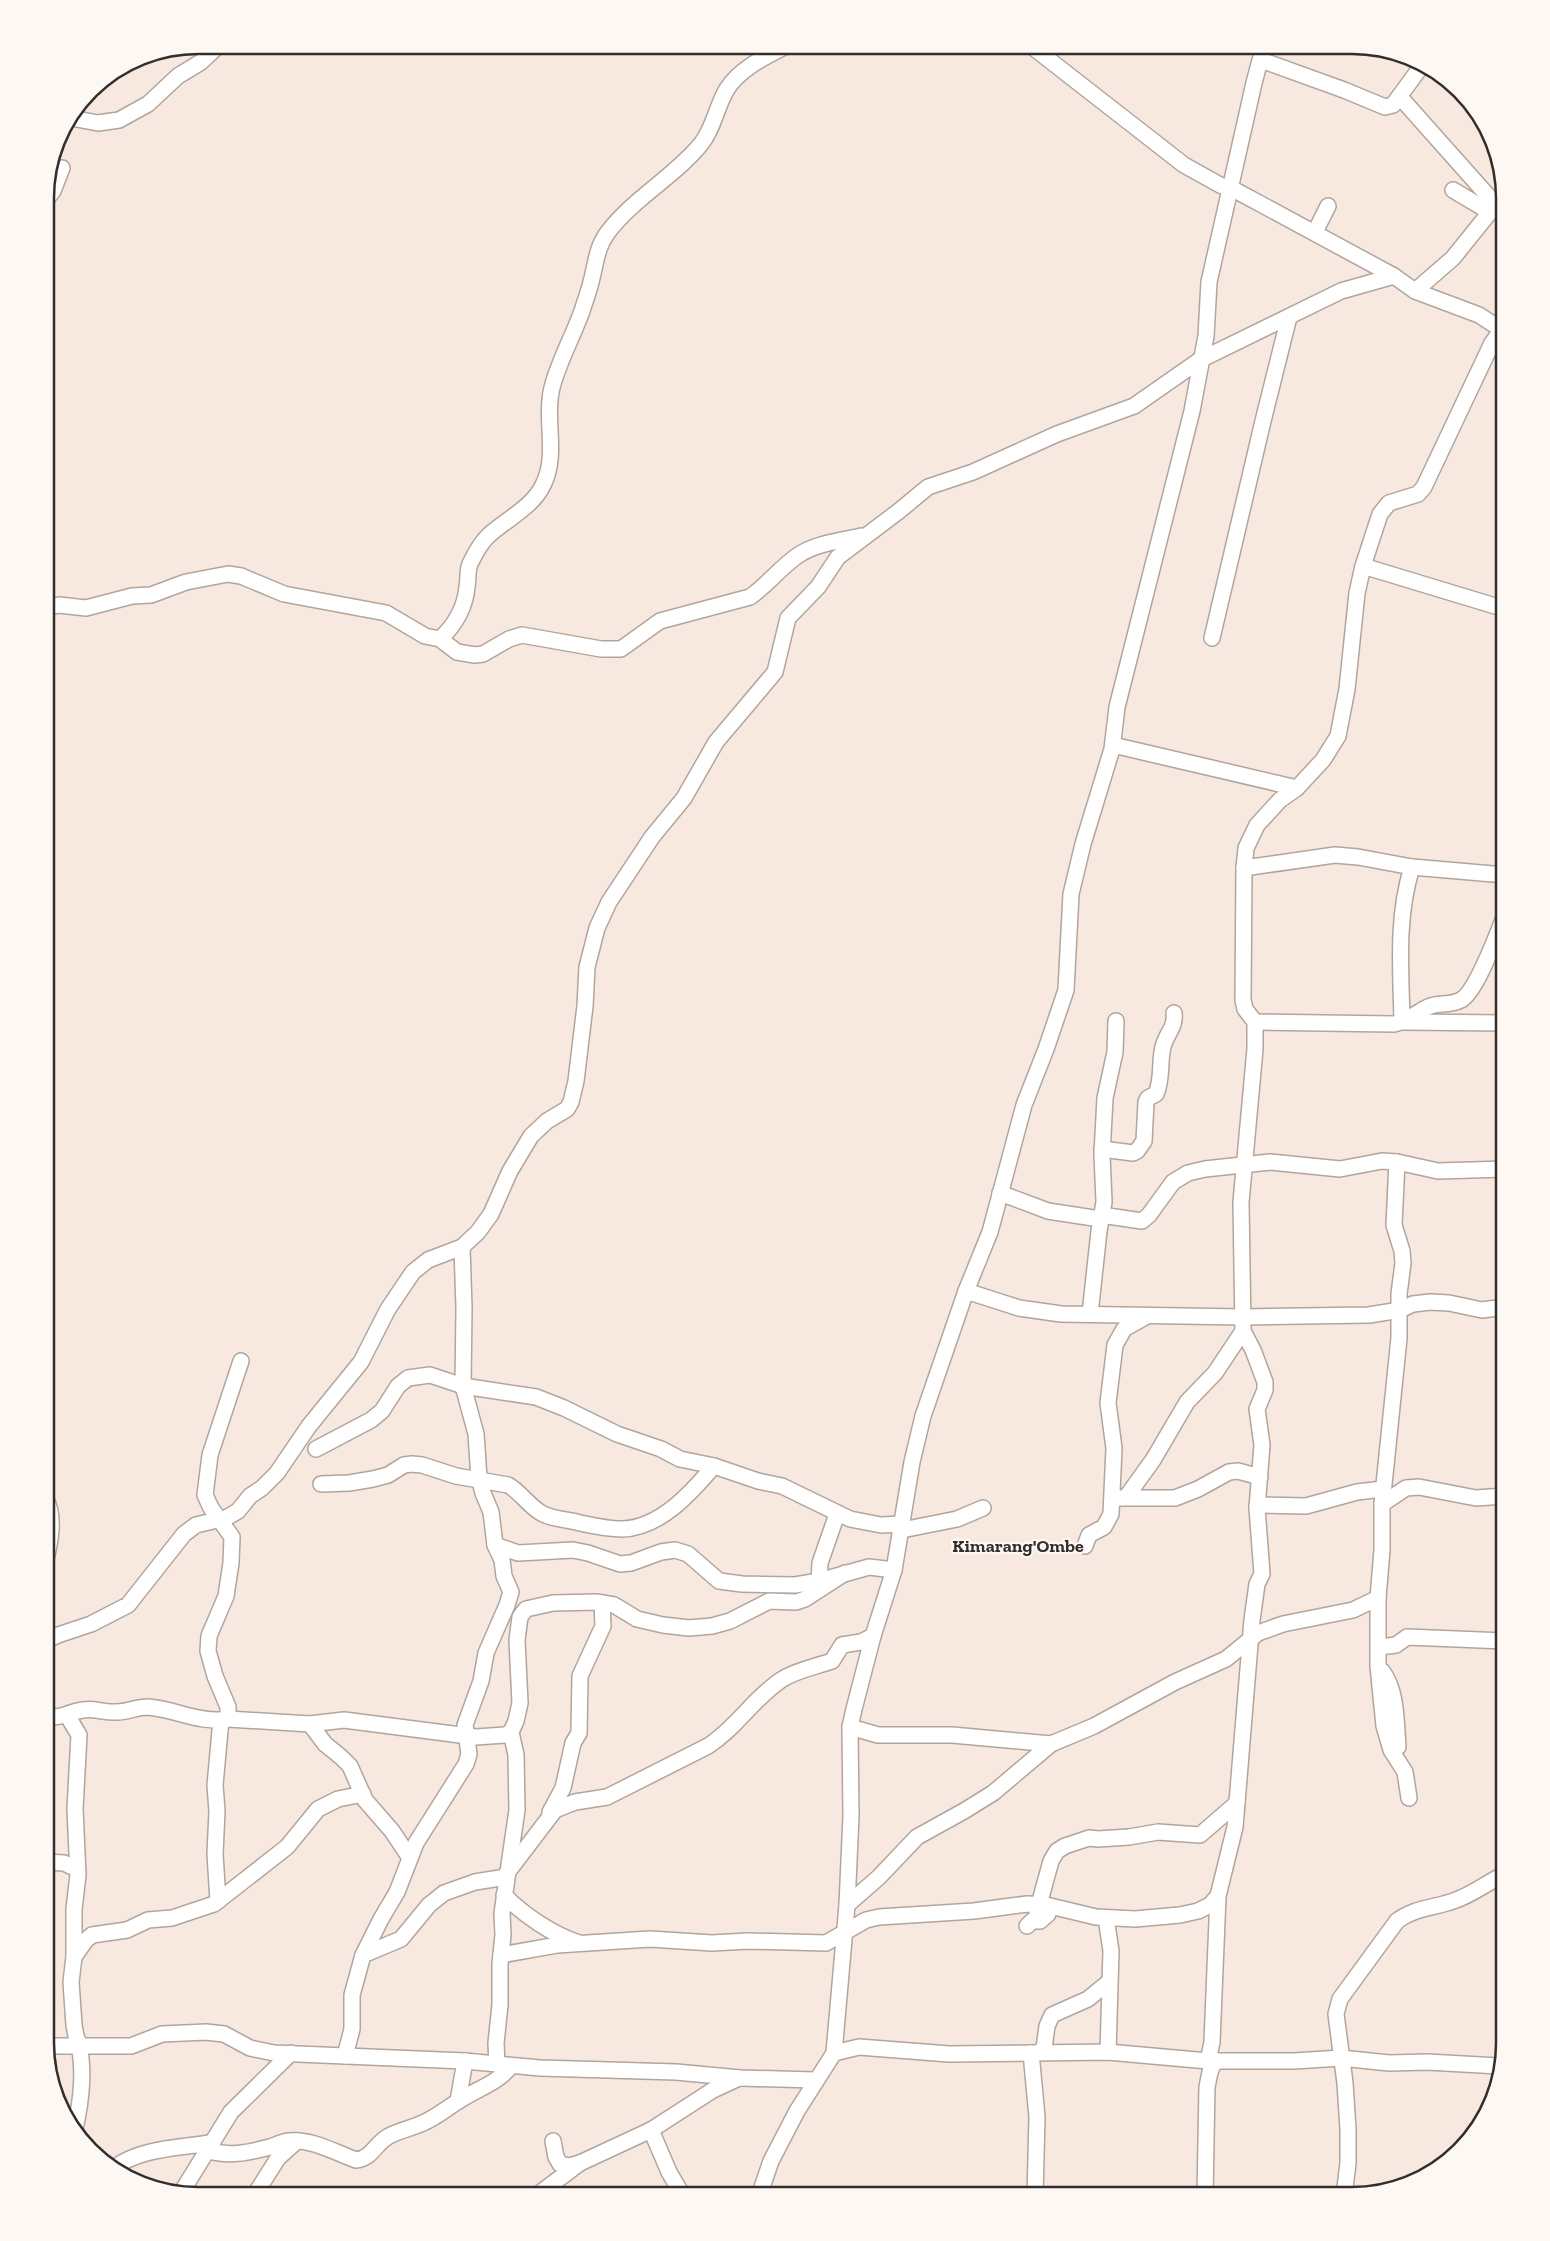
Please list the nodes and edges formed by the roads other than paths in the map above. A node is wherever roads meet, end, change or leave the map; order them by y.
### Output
1 (209, 54) edge
2 (770, 54) edge
3 (1042, 54) edge
4 (1263, 54) edge
5 (1265, 54) edge
6 (1419, 70) edge
7 (1400, 97) junction
8 (77, 119) edge
9 (62, 168) dead end
10 (54, 188) edge
11 (1231, 188) junction
12 (1453, 190) dead end
13 (1496, 205) edge
14 (1328, 206) dead end
15 (1496, 206) edge
16 (1496, 207) edge
17 (1315, 232) junction
18 (1394, 276) junction
19 (1415, 291) junction
20 (1289, 317) junction
21 (1496, 326) edge
22 (1496, 338) edge
23 (1200, 360) junction
24 (867, 535) junction
25 (1363, 566) junction
26 (54, 606) edge
27 (1496, 606) edge
28 (1212, 638) dead end
29 (440, 639) junction
30 (1113, 744) junction
31 (1297, 788) junction
32 (1412, 867) junction
33 (1244, 868) junction
34 (1496, 874) edge
35 (1496, 936) edge
36 (1174, 1013) dead end
37 (1116, 1021) dead end
38 (1255, 1022) junction
39 (1402, 1022) junction
40 (1496, 1023) edge
41 (1102, 1149) junction
42 (1397, 1162) junction
43 (1244, 1164) junction
44 (1496, 1169) edge
45 (1000, 1193) junction
46 (1101, 1217) junction
47 (462, 1247) junction
48 (966, 1291) junction
49 (1496, 1308) edge
50 (1400, 1310) junction
51 (1090, 1314) junction
52 (1150, 1315) junction
53 (1243, 1324) junction
54 (241, 1361) dead end
55 (463, 1386) junction
56 (316, 1449) dead end
57 (714, 1466) junction
58 (1260, 1477) junction
59 (479, 1478) junction
60 (321, 1484) dead end
61 (1382, 1496) junction
62 (1119, 1497) junction
63 (1496, 1497) edge
64 (1257, 1505) junction
65 (983, 1508) dead end
66 (838, 1514) junction
67 (219, 1520) junction
68 (902, 1527) junction
69 (495, 1544) junction
70 (1085, 1546) dead end
71 (894, 1570) junction
72 (845, 1574) junction
73 (819, 1581) junction
74 (1378, 1598) junction
75 (602, 1603) junction
76 (54, 1636) edge
77 (874, 1636) junction
78 (1251, 1639) junction
79 (1496, 1641) edge
80 (1379, 1647) junction
81 (67, 1715) junction
82 (54, 1717) edge
83 (225, 1720) junction
84 (310, 1724) junction
85 (850, 1727) junction
86 (511, 1732) junction
87 (466, 1736) junction
88 (1051, 1744) junction
89 (363, 1794) junction
90 (1409, 1798) dead end
91 (1237, 1803) junction
92 (548, 1816) junction
93 (410, 1858) junction
94 (54, 1862) edge
95 (77, 1869) junction
96 (507, 1875) junction
97 (1496, 1879) edge
98 (504, 1895) junction
99 (1218, 1896) junction
100 (218, 1901) junction
101 (847, 1905) junction
102 (1032, 1914) junction
103 (1106, 1918) junction
104 (846, 1931) junction
105 (580, 1943) junction
106 (363, 1955) junction
107 (501, 1955) junction
108 (74, 1957) junction
109 (1110, 1981) junction
110 (54, 2046) edge
111 (80, 2046) junction
112 (1108, 2052) junction
113 (291, 2053) junction
114 (834, 2053) junction
115 (1035, 2053) junction
116 (345, 2056) junction
117 (1341, 2058) junction
118 (465, 2061) junction
119 (1211, 2061) junction
120 (504, 2065) junction
121 (1494, 2066) edge
122 (740, 2078) junction
123 (815, 2080) junction
124 (458, 2101) junction
125 (76, 2120) edge
126 (651, 2130) junction
127 (297, 2141) junction
128 (553, 2141) dead end
129 (208, 2147) junction
130 (580, 2163) junction
131 (121, 2164) edge
132 (185, 2186) edge
133 (259, 2187) edge
134 (548, 2187) edge
135 (678, 2187) edge
136 (762, 2187) edge
137 (1035, 2187) edge
138 (1205, 2187) edge
139 (1345, 2187) edge

1 - 8 street
2 - 29 street
3 - 11 street
4 - 11 street
5 - 7 street
6 - 7 street
7 - 13 street
9 - 10 street
11 - 17 street
11 - 23 street
12 - 15 street
14 - 17 street
16 - 19 street
17 - 18 street
18 - 19 street
18 - 20 street
19 - 21 street
20 - 23 street
20 - 28 street
22 - 25 street
23 - 24 street
23 - 30 street
24 - 29 street
24 - 47 street
25 - 27 street
25 - 31 street
26 - 29 street
30 - 31 street
30 - 45 street
31 - 33 street
32 - 33 street
32 - 34 street
32 - 39 street
33 - 38 street
35 - 39 street
36 - 41 street
37 - 41 street
38 - 39 street
38 - 43 street
39 - 40 street
41 - 46 street
42 - 43 street
42 - 44 street
42 - 50 street
43 - 46 street
43 - 53 street
45 - 46 street
45 - 48 street
46 - 51 street
47 - 55 street
47 - 67 street
48 - 51 street
48 - 68 street
49 - 50 street
50 - 53 street
50 - 61 street
51 - 52 street
52 - 53 street
52 - 62 street
53 - 58 street
53 - 62 street
54 - 67 street
55 - 56 street
55 - 57 street
55 - 59 street
57 - 59 street
57 - 66 street
58 - 62 street
58 - 64 street
59 - 60 street
59 - 69 street
61 - 63 street
61 - 64 street
61 - 74 street
62 - 70 street
64 - 78 street
65 - 68 street
66 - 68 street
66 - 73 street
67 - 76 street
67 - 83 street
68 - 71 street
69 - 73 street
69 - 87 street
71 - 72 street
71 - 77 street
72 - 73 street
72 - 75 street
74 - 78 street
74 - 80 street
75 - 86 street
75 - 92 street
77 - 85 street
77 - 92 street
78 - 88 street
78 - 91 street
79 - 80 street
80 - 90 street
81 - 82 street
81 - 83 street
81 - 95 street
83 - 84 street
83 - 100 street
84 - 87 street
84 - 89 street
85 - 88 street
85 - 101 street
86 - 87 street
86 - 96 street
87 - 93 street
88 - 101 street
89 - 93 street
89 - 100 street
91 - 99 street
91 - 102 street
92 - 96 street
93 - 106 street
94 - 95 street
95 - 108 street
96 - 98 street
96 - 106 street
97 - 117 street
98 - 105 street
98 - 107 street
99 - 103 street
99 - 119 street
100 - 108 street
101 - 104 street
102 - 103 street
102 - 104 street
103 - 109 street
104 - 105 street
104 - 114 street
105 - 107 street
106 - 116 street
107 - 120 street
108 - 111 street
109 - 112 street
109 - 115 street
110 - 111 street
111 - 113 street
111 - 125 street
112 - 115 street
112 - 119 street
113 - 116 street
113 - 129 street
114 - 115 street
114 - 123 street
115 - 137 street
116 - 118 street
117 - 119 street
117 - 121 street
117 - 139 street
118 - 120 street
118 - 124 street
119 - 138 street
120 - 122 street
120 - 124 street
122 - 123 street
122 - 126 street
123 - 136 street
124 - 127 street
126 - 130 street
126 - 135 street
127 - 129 street
127 - 133 street
128 - 130 street
129 - 131 street
129 - 132 street
130 - 134 street

